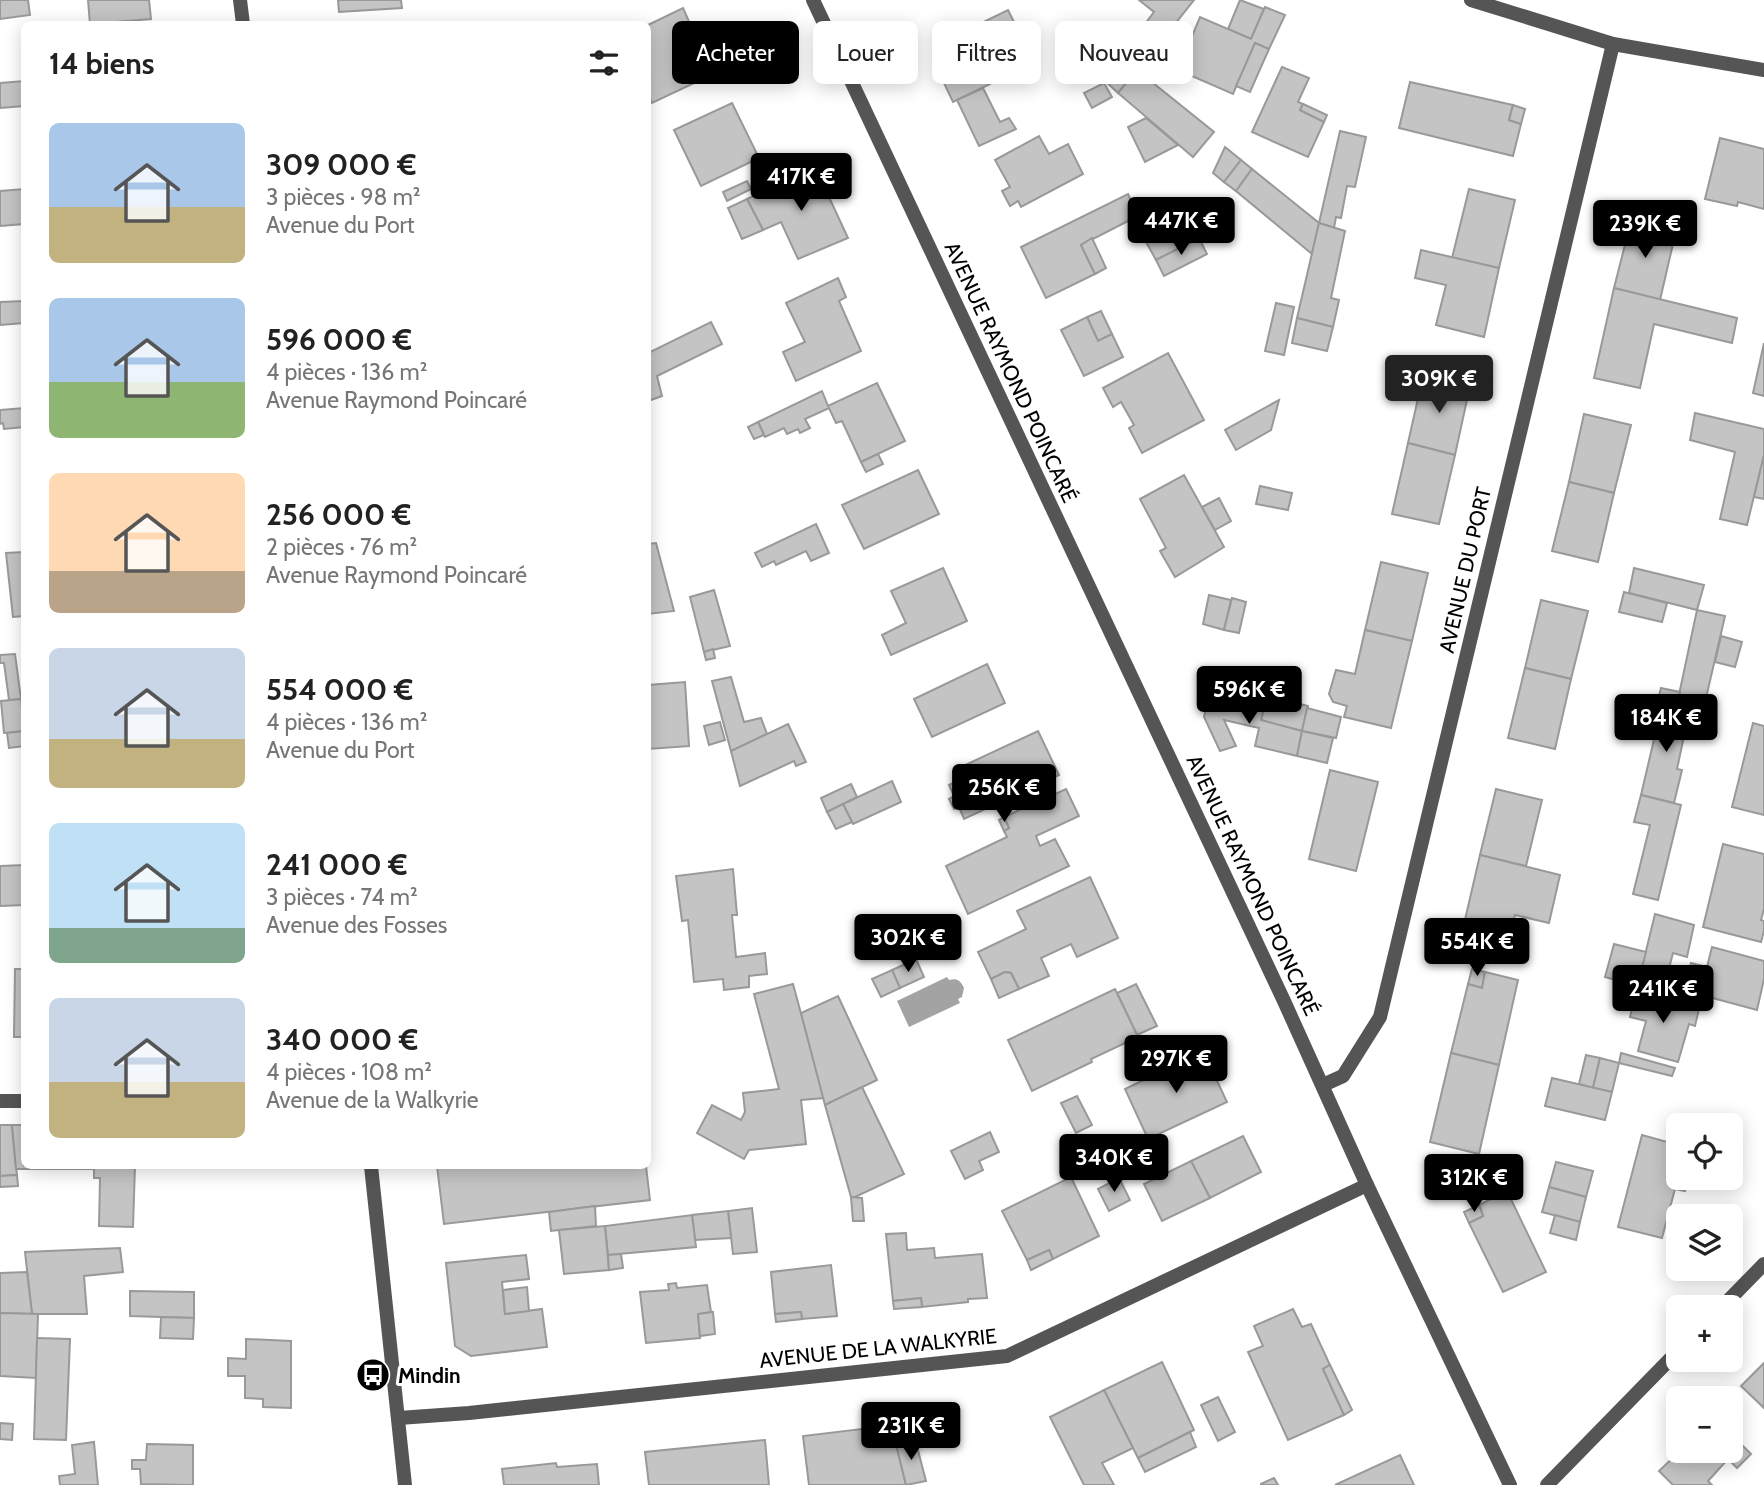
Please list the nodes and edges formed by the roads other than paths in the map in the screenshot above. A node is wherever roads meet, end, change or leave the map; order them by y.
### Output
1 (240, 0) edge
2 (813, 0) edge
3 (1471, 0) edge
4 (243, 21) edge
5 (1613, 44) junction
6 (1764, 70) edge
7 (1323, 1085) junction
8 (0, 1101) edge
9 (21, 1101) edge
10 (371, 1169) edge
11 (1367, 1185) junction
12 (1764, 1264) edge
13 (1734, 1295) edge
14 (1666, 1364) edge
15 (398, 1418) junction
16 (405, 1485) edge
17 (1510, 1485) edge
18 (1547, 1485) edge

1 - 4 street
2 - 7 street, AVENUE RAYMOND POINCARÉ
3 - 5 street
5 - 6 street
5 - 7 street, AVENUE DU PORT
7 - 11 street, AVENUE RAYMOND POINCARÉ
8 - 9 street
10 - 15 street
11 - 15 street, AVENUE DE LA WALKYRIE
11 - 17 street, AVENUE RAYMOND POINCARÉ
12 - 13 street
14 - 18 street
15 - 16 street

